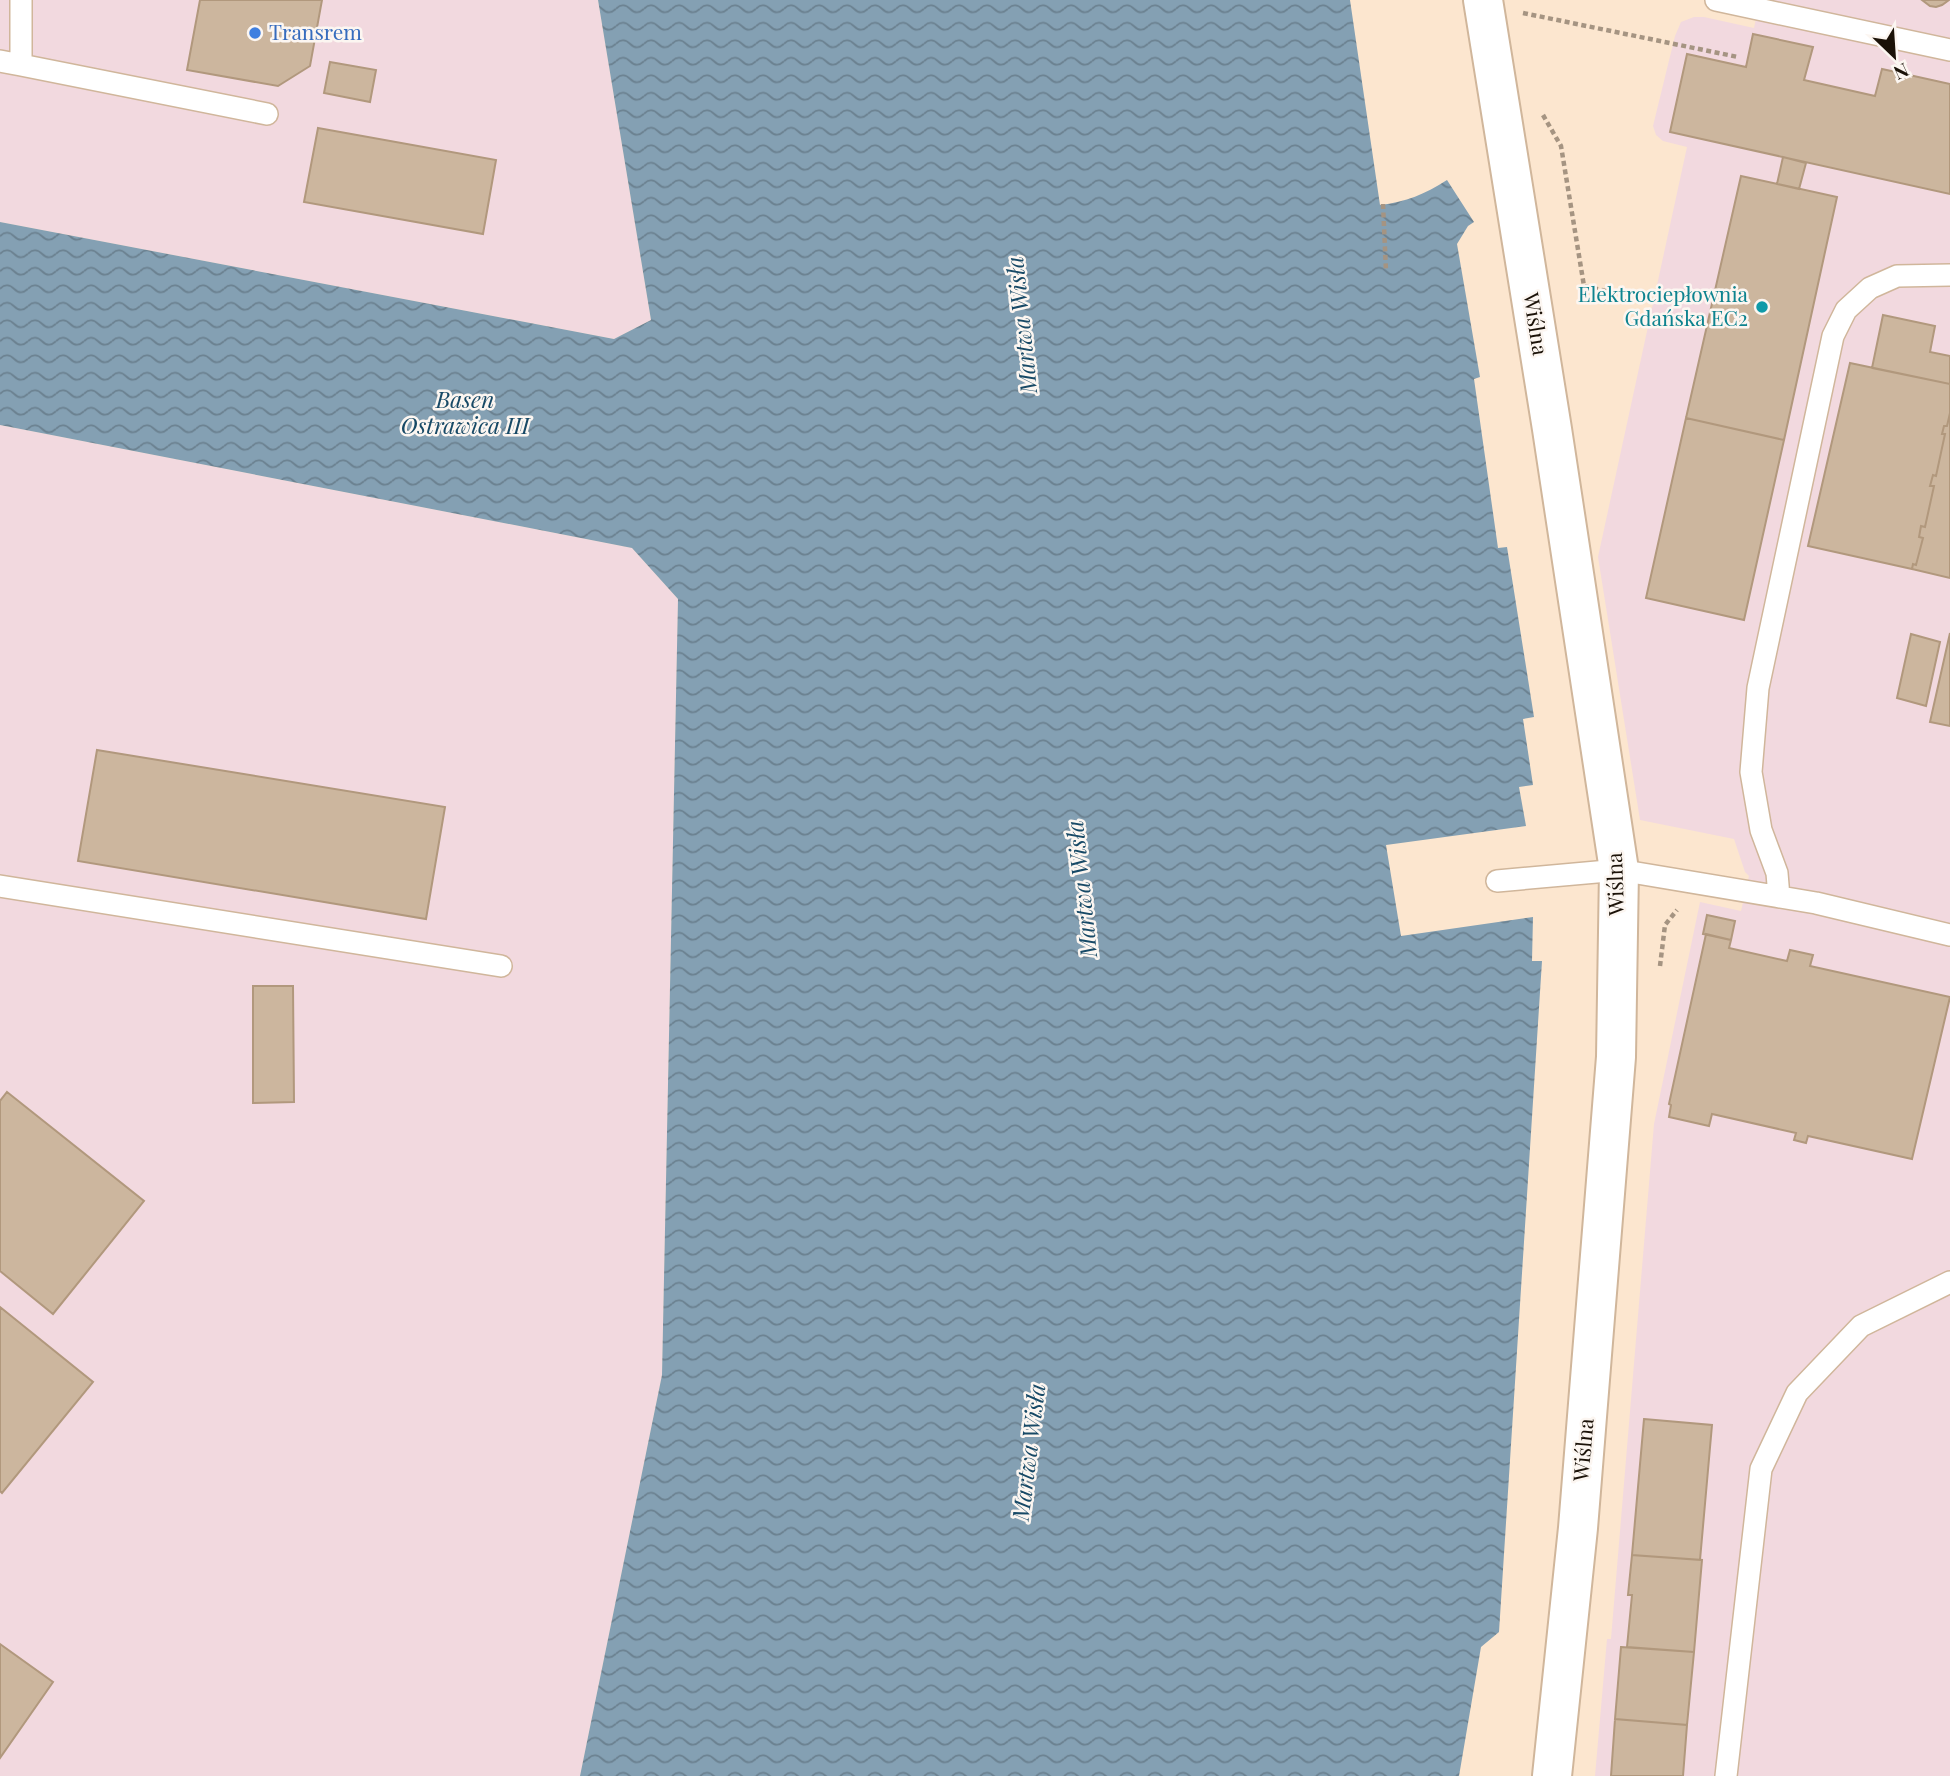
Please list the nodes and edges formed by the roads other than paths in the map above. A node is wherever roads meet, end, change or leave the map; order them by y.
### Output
1 (21, 0) edge
2 (1716, 0) edge
3 (1500, 6) edge
4 (1950, 50) edge
5 (0, 61) edge
6 (21, 65) junction
7 (267, 114) dead end
8 (1950, 275) edge
9 (1619, 870) junction
10 (1497, 880) dead end
11 (0, 886) edge
12 (1779, 897) junction
13 (1950, 935) edge
14 (500, 966) dead end
15 (1950, 1282) edge
16 (1552, 1776) edge
17 (1726, 1776) edge

1 - 6 lane
2 - 4 lane
3 - 9 street, Wiślna
5 - 6 lane
6 - 7 lane
8 - 12 lane
9 - 10 lane
9 - 12 lane
9 - 16 street, Wiślna
11 - 14 lane
12 - 13 lane
15 - 17 lane

